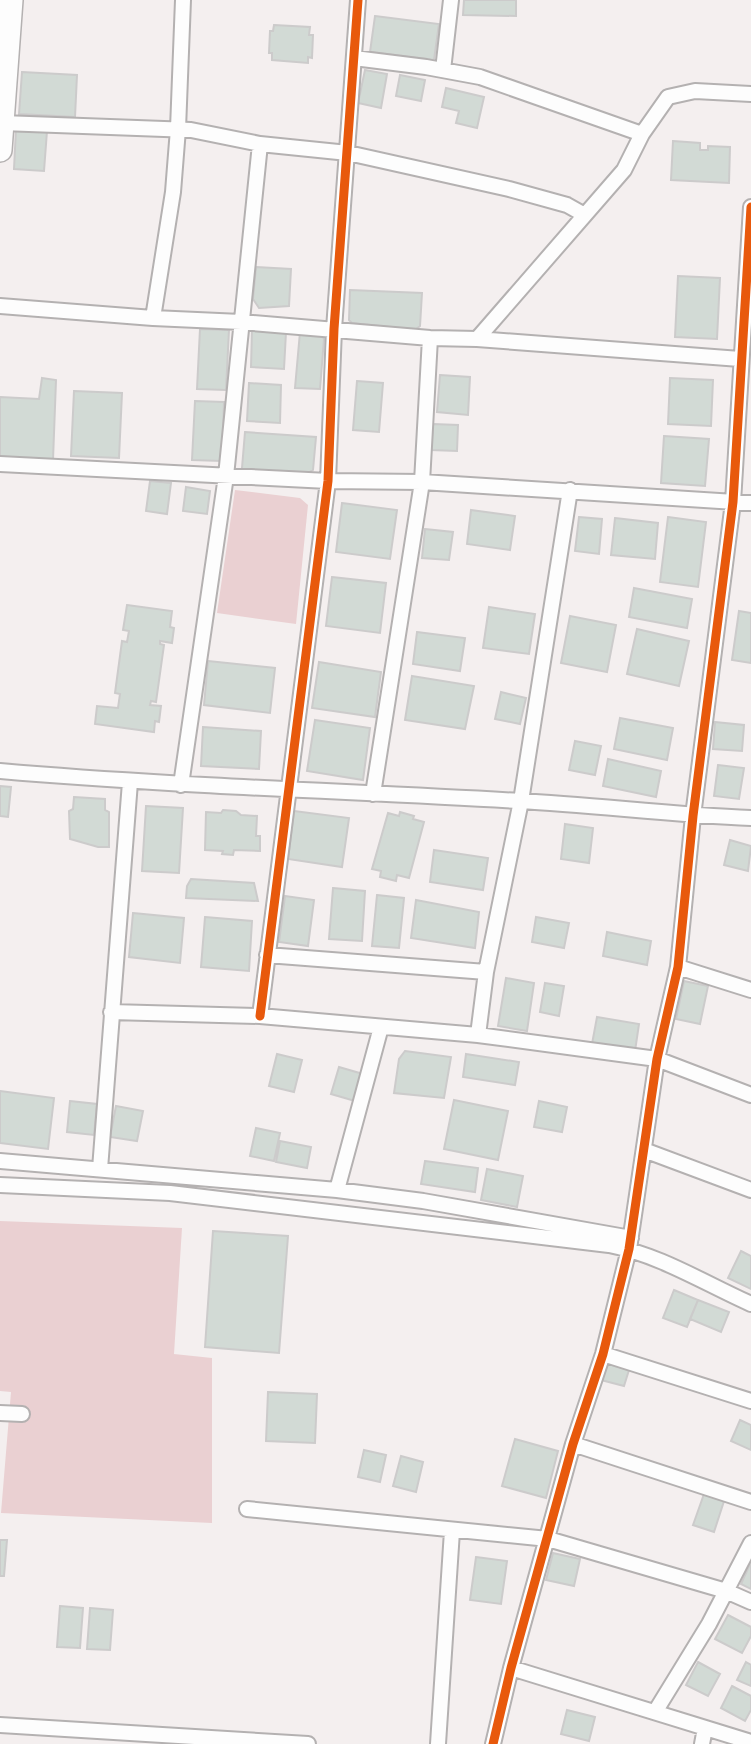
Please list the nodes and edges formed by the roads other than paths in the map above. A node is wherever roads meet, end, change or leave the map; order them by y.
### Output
1 (11, 0) edge
2 (183, 0) edge
3 (358, 0) edge
4 (452, 0) edge
5 (354, 58) junction
6 (443, 70) junction
7 (751, 94) edge
8 (2, 123) junction
9 (178, 129) junction
10 (642, 134) junction
11 (260, 144) junction
12 (0, 150) edge
13 (348, 153) junction
14 (751, 207) edge
15 (583, 215) junction
16 (0, 306) edge
17 (153, 318) junction
18 (241, 322) junction
19 (334, 329) junction
20 (430, 338) junction
21 (477, 339) junction
22 (740, 359) junction
23 (0, 464) edge
24 (226, 477) junction
25 (328, 481) junction
26 (422, 482) junction
27 (570, 490) junction
28 (733, 502) junction
29 (751, 503) edge
30 (0, 771) edge
31 (130, 782) junction
32 (181, 785) junction
33 (287, 790) junction
34 (373, 794) junction
35 (521, 801) junction
36 (693, 816) junction
37 (751, 818) edge
38 (267, 955) junction
39 (678, 967) junction
40 (486, 972) junction
41 (751, 989) edge
42 (111, 1012) junction
43 (260, 1016) junction
44 (382, 1027) junction
45 (478, 1035) junction
46 (657, 1059) junction
47 (751, 1095) edge
48 (644, 1150) junction
49 (0, 1161) edge
50 (100, 1170) junction
51 (0, 1185) edge
52 (337, 1190) junction
53 (751, 1190) edge
54 (630, 1243) junction
55 (751, 1304) edge
56 (603, 1353) junction
57 (751, 1401) edge
58 (0, 1413) edge
59 (22, 1414) dead end
60 (573, 1444) junction
61 (751, 1502) edge
62 (247, 1509) dead end
63 (452, 1531) junction
64 (548, 1539) junction
65 (751, 1543) edge
66 (726, 1591) junction
67 (751, 1602) edge
68 (511, 1668) junction
69 (655, 1712) junction
70 (0, 1725) edge
71 (705, 1728) junction
72 (105, 1738) edge
73 (751, 1742) edge
74 (308, 1744) edge
75 (438, 1744) edge
76 (493, 1744) edge
77 (702, 1744) edge

1 - 8 main road
2 - 9 street
3 - 5 street
4 - 6 street
5 - 6 street
5 - 13 street
6 - 10 street
7 - 10 street
8 - 9 street
8 - 12 main road
9 - 11 street
9 - 17 street
10 - 15 street
11 - 13 street
11 - 18 street
13 - 15 street
13 - 19 street
14 - 22 street
15 - 21 street
16 - 17 street
17 - 18 street
18 - 19 street
18 - 24 street
19 - 20 street
19 - 25 street
20 - 21 street
20 - 26 street
21 - 22 street
22 - 28 street
23 - 24 street
24 - 25 street
24 - 32 street
25 - 26 street
25 - 33 street
26 - 27 street
26 - 34 street
27 - 28 street
27 - 35 street
28 - 29 street
28 - 36 street
30 - 31 street
31 - 32 street
31 - 42 street
32 - 33 street
33 - 34 street
33 - 38 street
34 - 35 street
35 - 36 street
35 - 40 street
36 - 37 street
36 - 39 street
38 - 40 street
38 - 43 street
39 - 41 street
39 - 46 street
40 - 45 street
42 - 43 street
42 - 50 street
43 - 44 street
44 - 45 street
44 - 52 street
45 - 46 street
46 - 47 street
46 - 48 street
48 - 53 street
48 - 54 street
49 - 50 street
50 - 52 street
51 - 54 street
52 - 54 street
54 - 55 street
54 - 56 street
56 - 57 street
56 - 60 street
58 - 59 street
60 - 61 street
60 - 64 street
62 - 63 street
63 - 64 street
63 - 75 street
64 - 66 street
64 - 68 street
65 - 66 street
66 - 67 street
66 - 69 street
68 - 69 street
68 - 76 street
69 - 71 street
70 - 72 street
71 - 73 street
71 - 77 street
72 - 74 street

